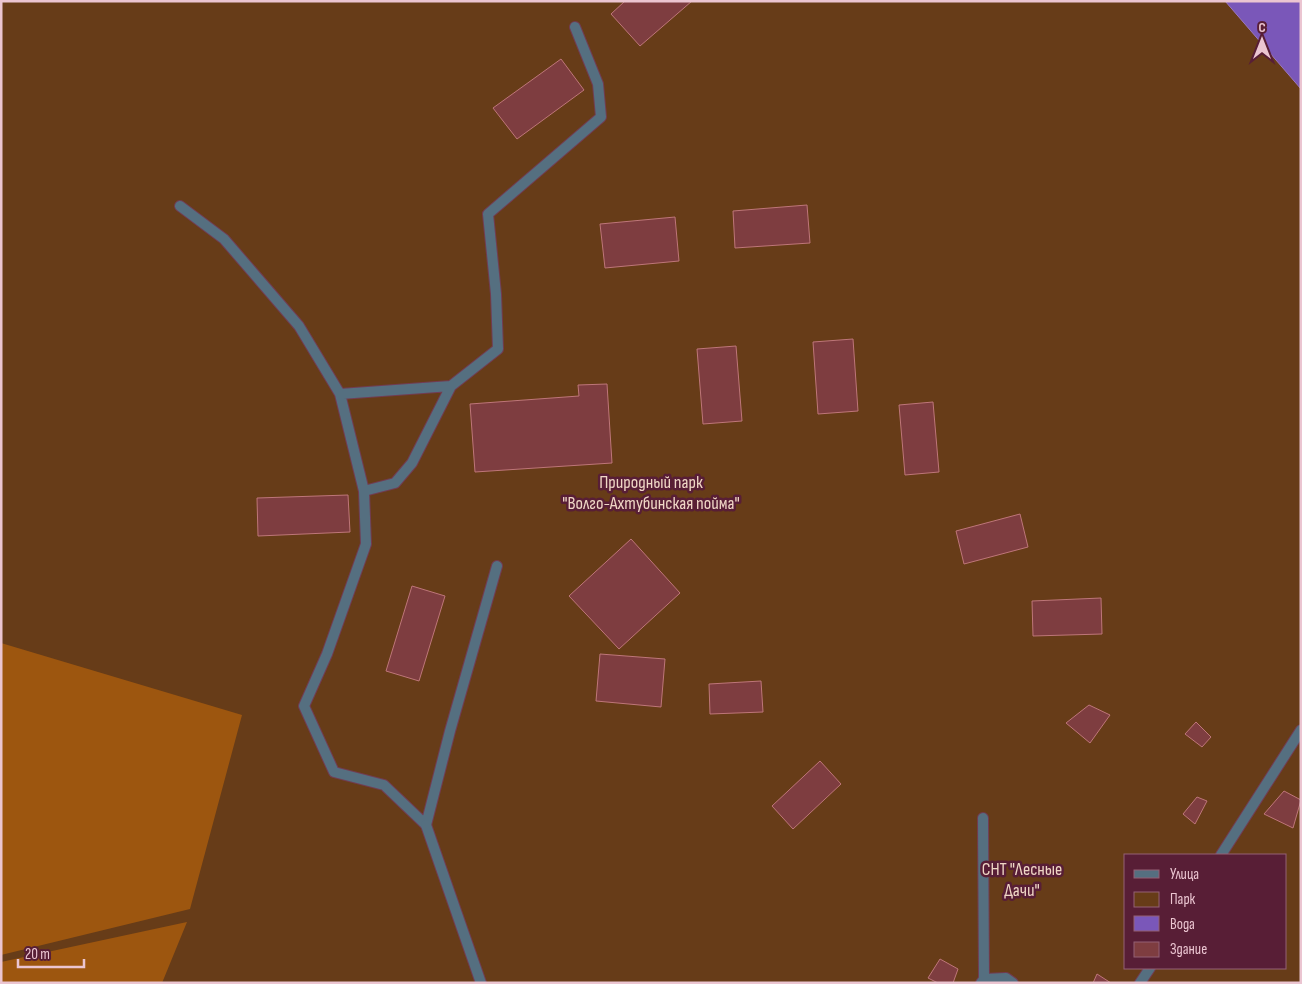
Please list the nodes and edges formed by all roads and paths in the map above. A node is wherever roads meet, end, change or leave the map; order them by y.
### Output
1 (575, 27) dead end
2 (180, 206) dead end
3 (451, 386) junction
4 (340, 394) junction
5 (364, 491) junction
6 (497, 566) dead end
7 (1301, 730) edge
8 (983, 818) dead end
9 (426, 825) junction
10 (1222, 854) edge
11 (1149, 969) edge
12 (982, 981) edge
13 (481, 983) edge
14 (1014, 983) edge
15 (1140, 983) edge

1 - 3 street
2 - 4 street
3 - 4 street
3 - 5 street
4 - 5 street
5 - 9 street
6 - 9 street
7 - 10 street
8 - 12 street
9 - 13 street
11 - 15 street
12 - 14 street

